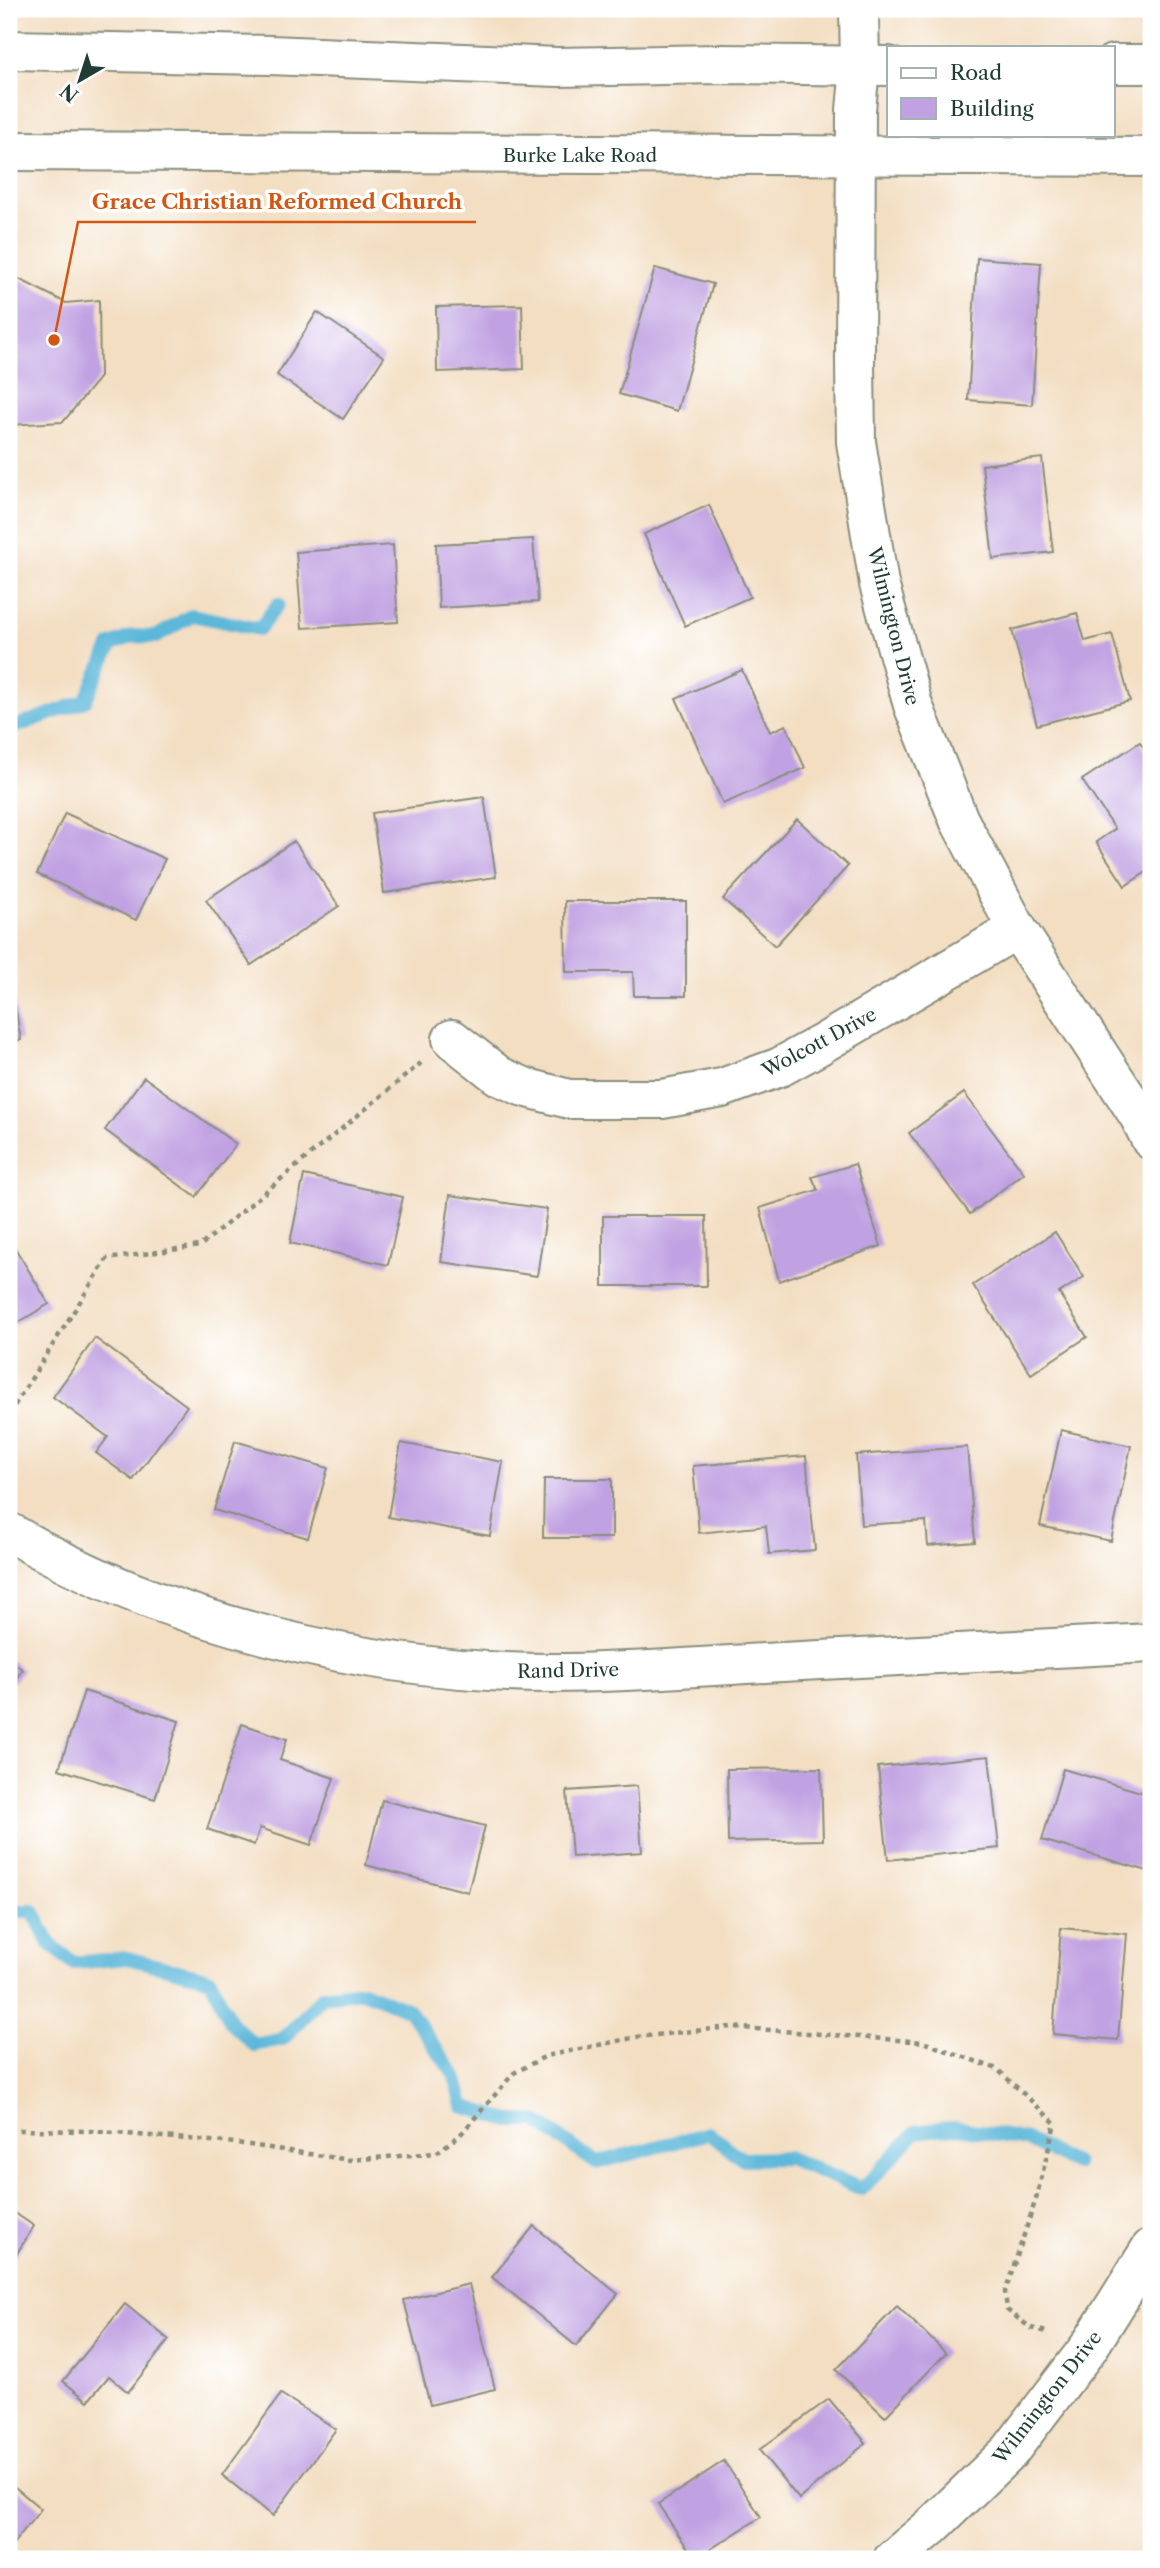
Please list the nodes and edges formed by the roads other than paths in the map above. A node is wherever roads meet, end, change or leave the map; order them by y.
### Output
1 (859, 9) edge
2 (9, 50) edge
3 (1114, 64) edge
4 (1151, 64) edge
5 (874, 67) edge
6 (9, 151) edge
7 (856, 157) junction
8 (1151, 157) edge
9 (1017, 929) junction
10 (452, 1039) road end
11 (1151, 1140) edge
12 (9, 1532) edge
13 (1151, 1643) edge
14 (1151, 2248) edge
15 (893, 2559) edge

1 - 5 street, Wilmington Drive
2 - 5 street
3 - 4 street
5 - 7 street, Wilmington Drive
6 - 7 street, Burke Lake Road
7 - 8 street, Burke Lake Road
7 - 9 street, Wilmington Drive
9 - 10 street, Wolcott Drive
9 - 11 street, Wilmington Drive
12 - 13 street, Rand Drive
14 - 15 street, Wilmington Drive

